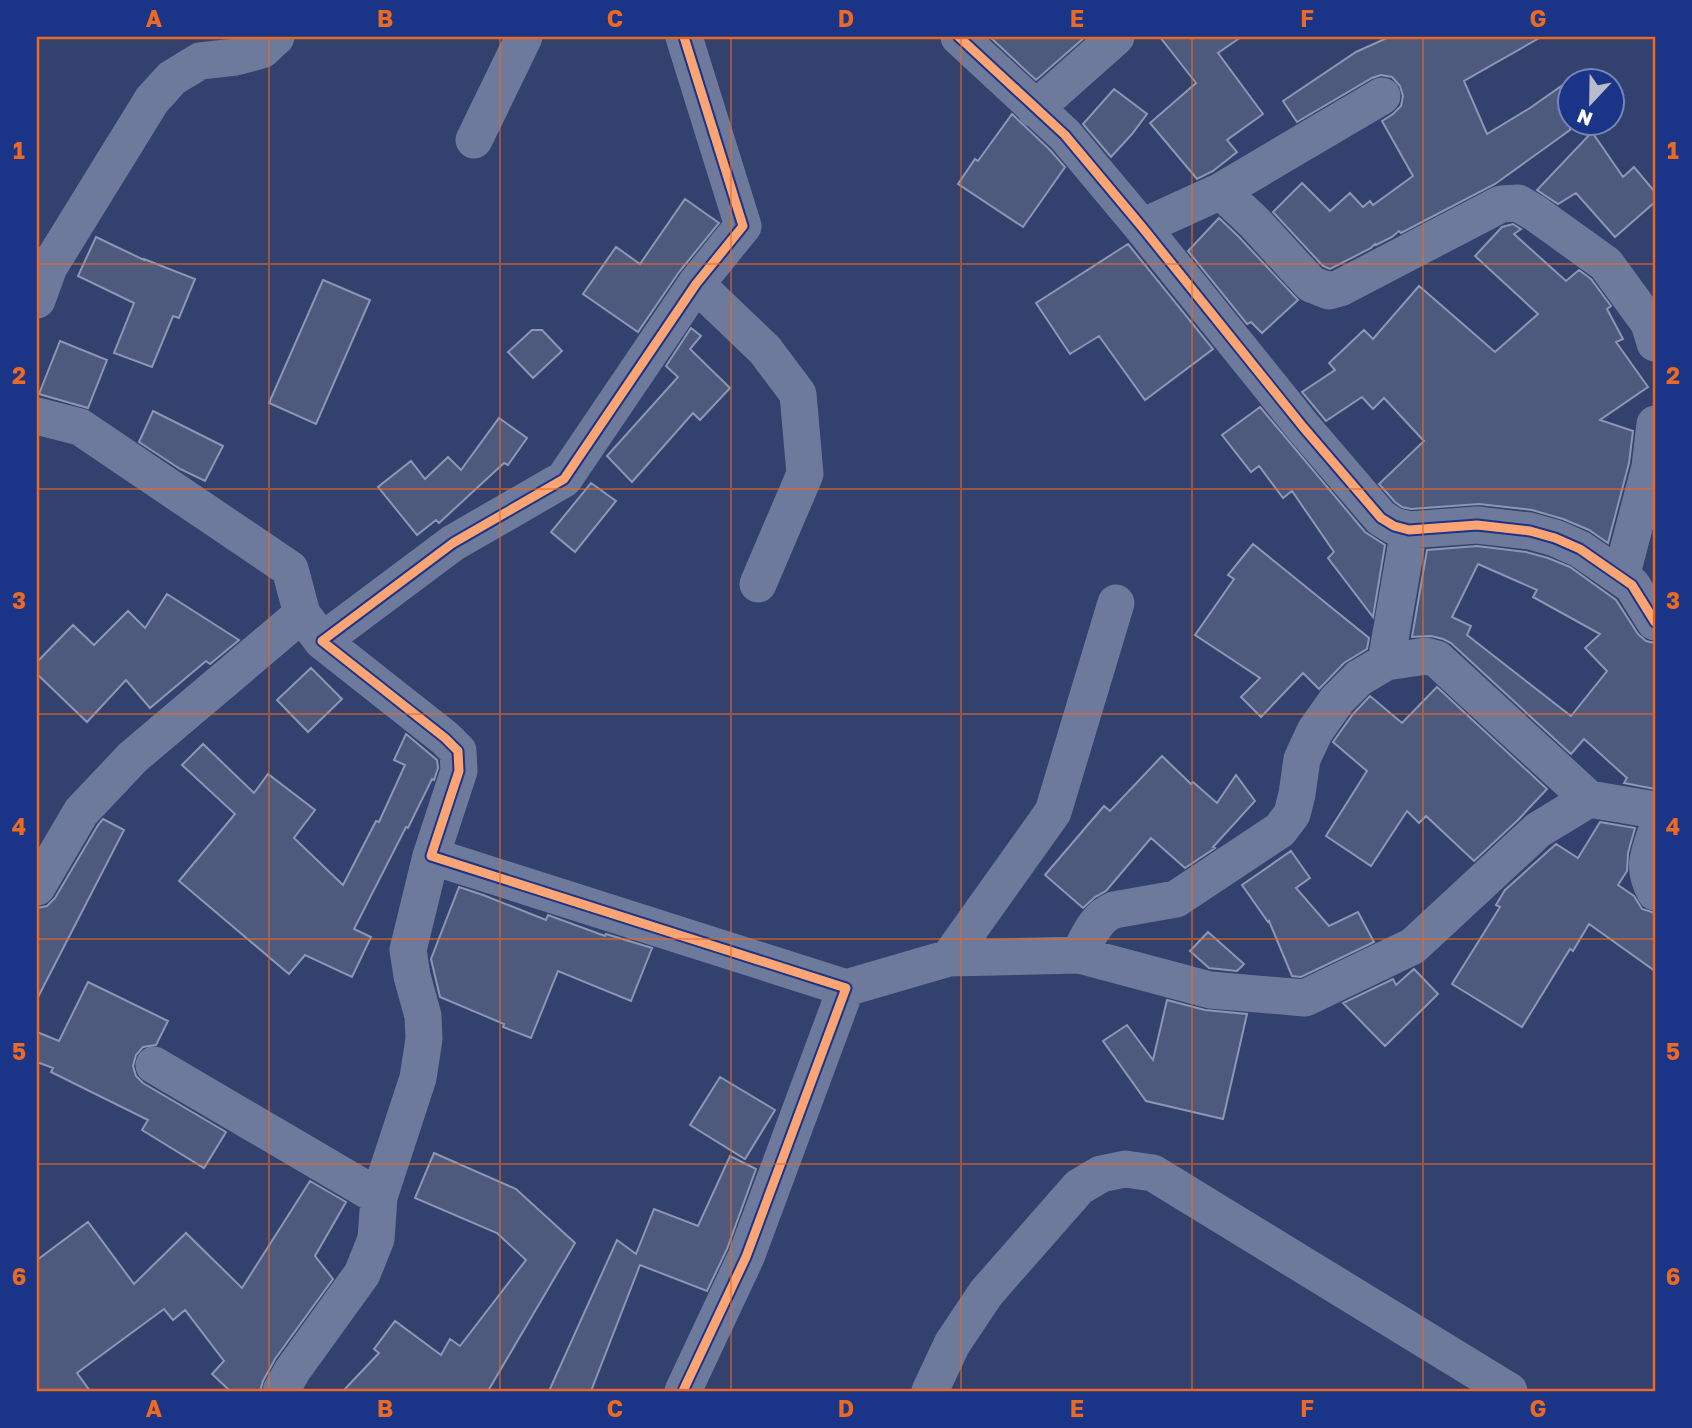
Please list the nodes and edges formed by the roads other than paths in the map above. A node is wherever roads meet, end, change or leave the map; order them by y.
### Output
1 (276, 37) edge
2 (524, 37) edge
3 (684, 37) edge
4 (959, 37) edge
5 (1116, 37) edge
6 (1382, 96) dead end
7 (1035, 109) junction
8 (474, 140) dead end
9 (1221, 191) junction
10 (1142, 227) junction
11 (696, 284) junction
12 (37, 300) edge
13 (1655, 343) edge
14 (37, 416) edge
15 (1655, 424) edge
16 (1409, 530) junction
17 (1636, 576) edge
18 (758, 584) dead end
19 (1116, 603) dead end
20 (1655, 622) edge
21 (312, 628) junction
22 (1386, 662) junction
23 (1589, 799) junction
24 (1655, 810) edge
25 (1655, 835) edge
26 (431, 856) junction
27 (37, 887) edge
28 (1655, 892) edge
29 (1079, 955) junction
30 (949, 958) junction
31 (846, 988) junction
32 (155, 1065) dead end
33 (379, 1197) junction
34 (281, 1391) edge
35 (683, 1391) edge
36 (930, 1391) edge
37 (1509, 1391) edge

1 - 12 street
2 - 8 street
3 - 11 street
4 - 7 street
5 - 7 street
6 - 9 street
7 - 10 street
9 - 10 street
9 - 13 street
10 - 16 street
11 - 18 street
11 - 21 street
14 - 21 street
15 - 17 street
16 - 17 street
16 - 22 street
17 - 20 street
19 - 30 street
21 - 26 street
21 - 27 street
22 - 23 street
22 - 29 street
23 - 24 street
23 - 29 street
25 - 28 street
26 - 31 street
26 - 33 street
29 - 30 street
30 - 31 street
31 - 35 street
32 - 33 street
33 - 34 street
36 - 37 street

